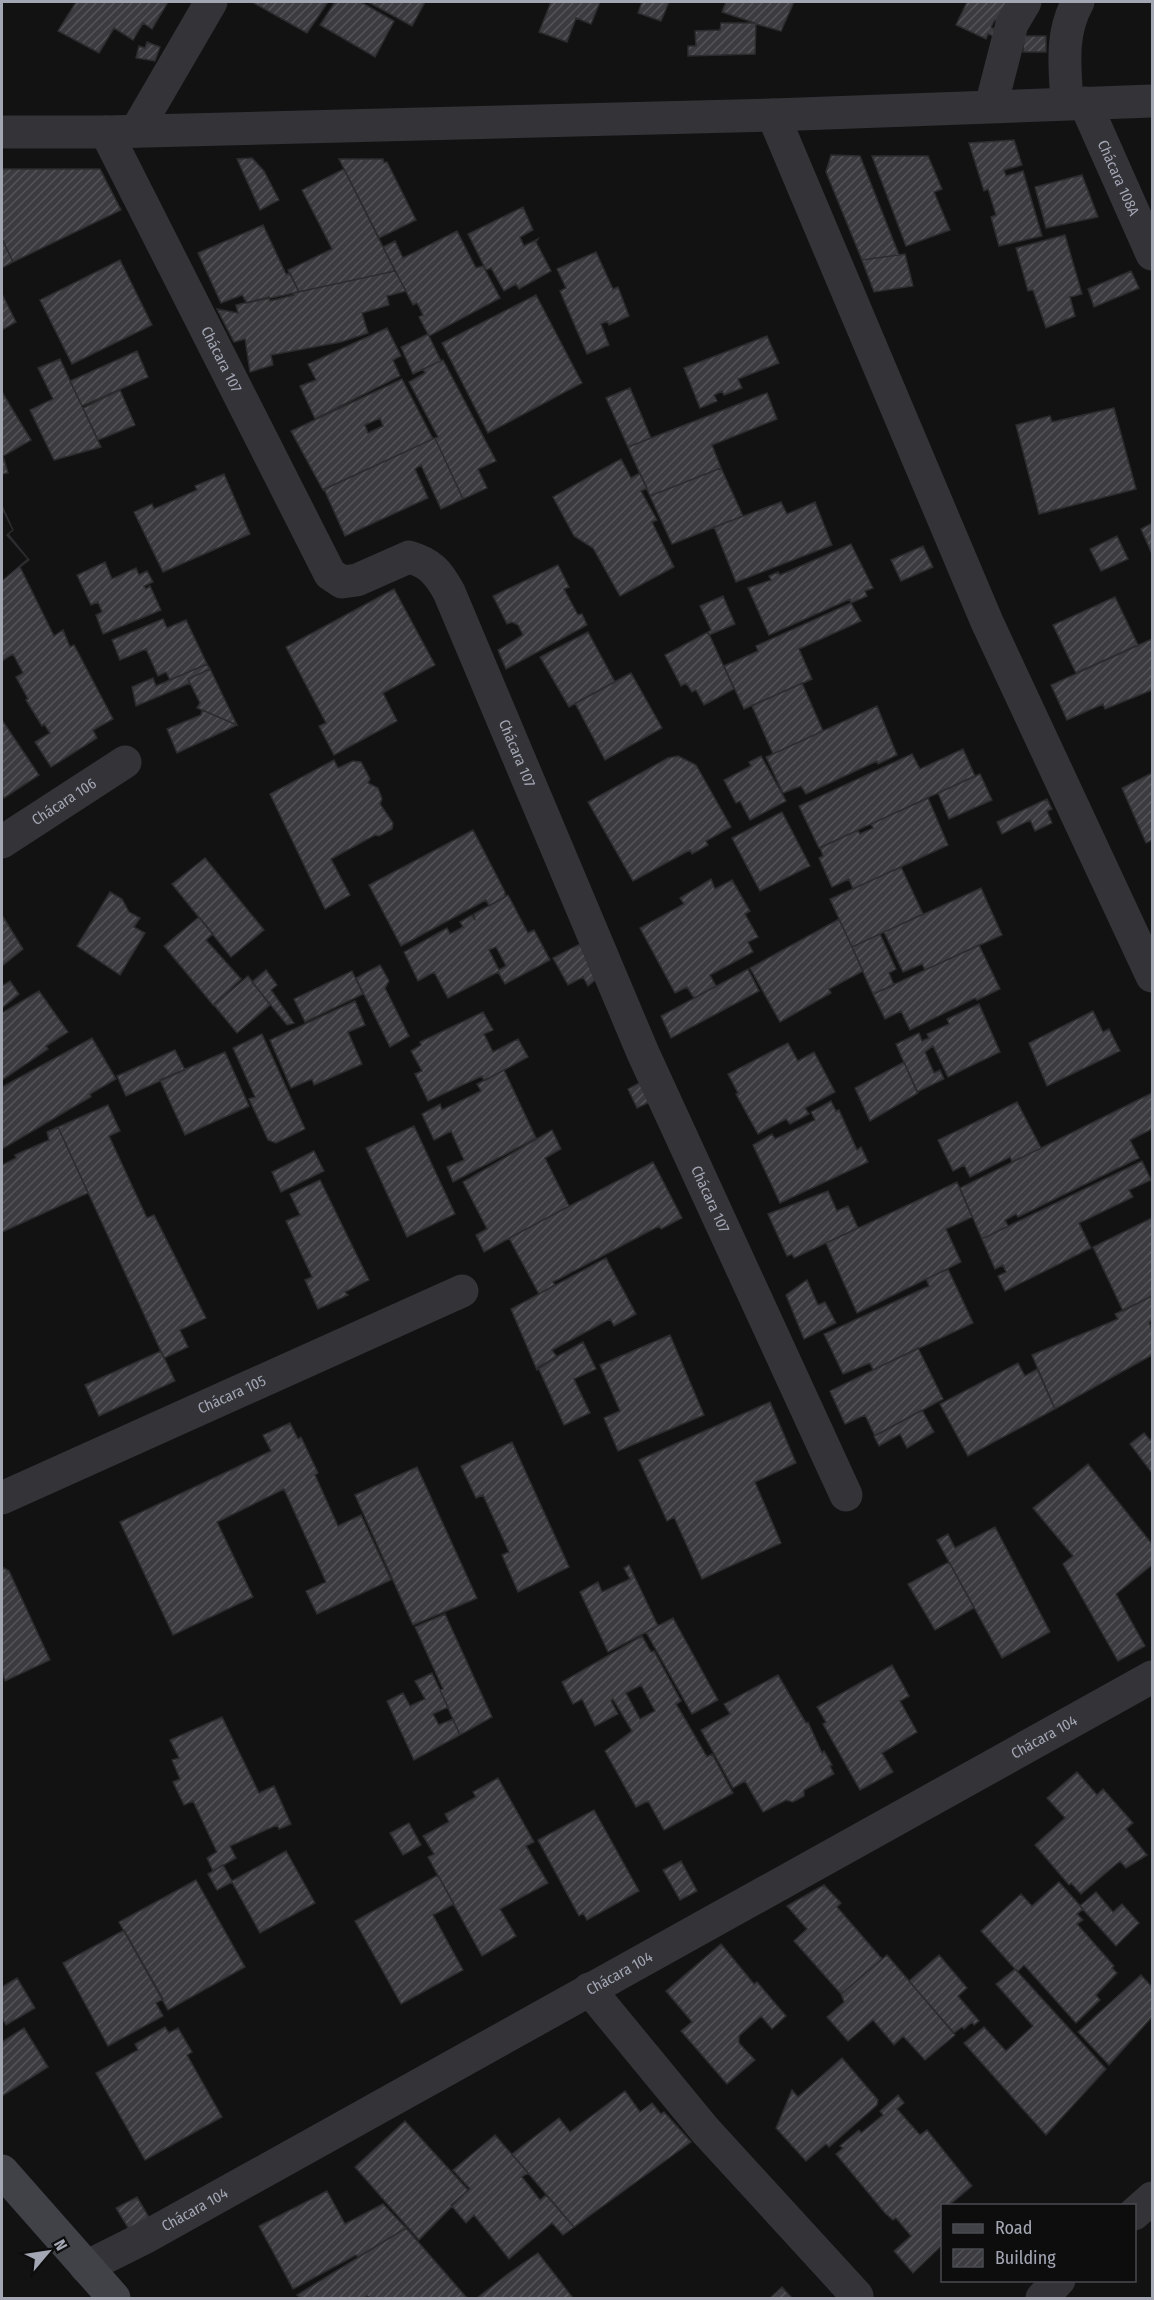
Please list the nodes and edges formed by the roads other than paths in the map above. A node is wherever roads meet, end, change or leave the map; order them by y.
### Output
1 (211, 2) edge
2 (1025, 2) edge
3 (1078, 2) edge
4 (1152, 101) edge
5 (1076, 103) junction
6 (991, 106) junction
7 (773, 115) junction
8 (121, 131) junction
9 (2, 132) edge
10 (1152, 254) edge
11 (125, 762) dead end
12 (2, 842) edge
13 (1152, 976) edge
14 (462, 1291) dead end
15 (846, 1495) dead end
16 (2, 1498) edge
17 (1152, 1677) edge
18 (589, 1989) junction
19 (2, 2171) edge
20 (1152, 2198) edge
21 (1136, 2212) edge
22 (86, 2267) junction
23 (1057, 2282) edge
24 (857, 2296) dead end
25 (114, 2298) edge
26 (1042, 2298) edge

1 - 8 street
2 - 6 street
3 - 5 street
4 - 5 street
5 - 6 street
5 - 10 street, Chácara 108A
6 - 7 street
7 - 8 street
7 - 13 street
8 - 9 street
8 - 15 street, Chácara 107
11 - 12 street, Chácara 106
14 - 16 street, Chácara 105
17 - 18 street, Chácara 104
18 - 22 street, Chácara 104
18 - 24 street
19 - 22 street
20 - 21 street
22 - 25 street
23 - 26 street

